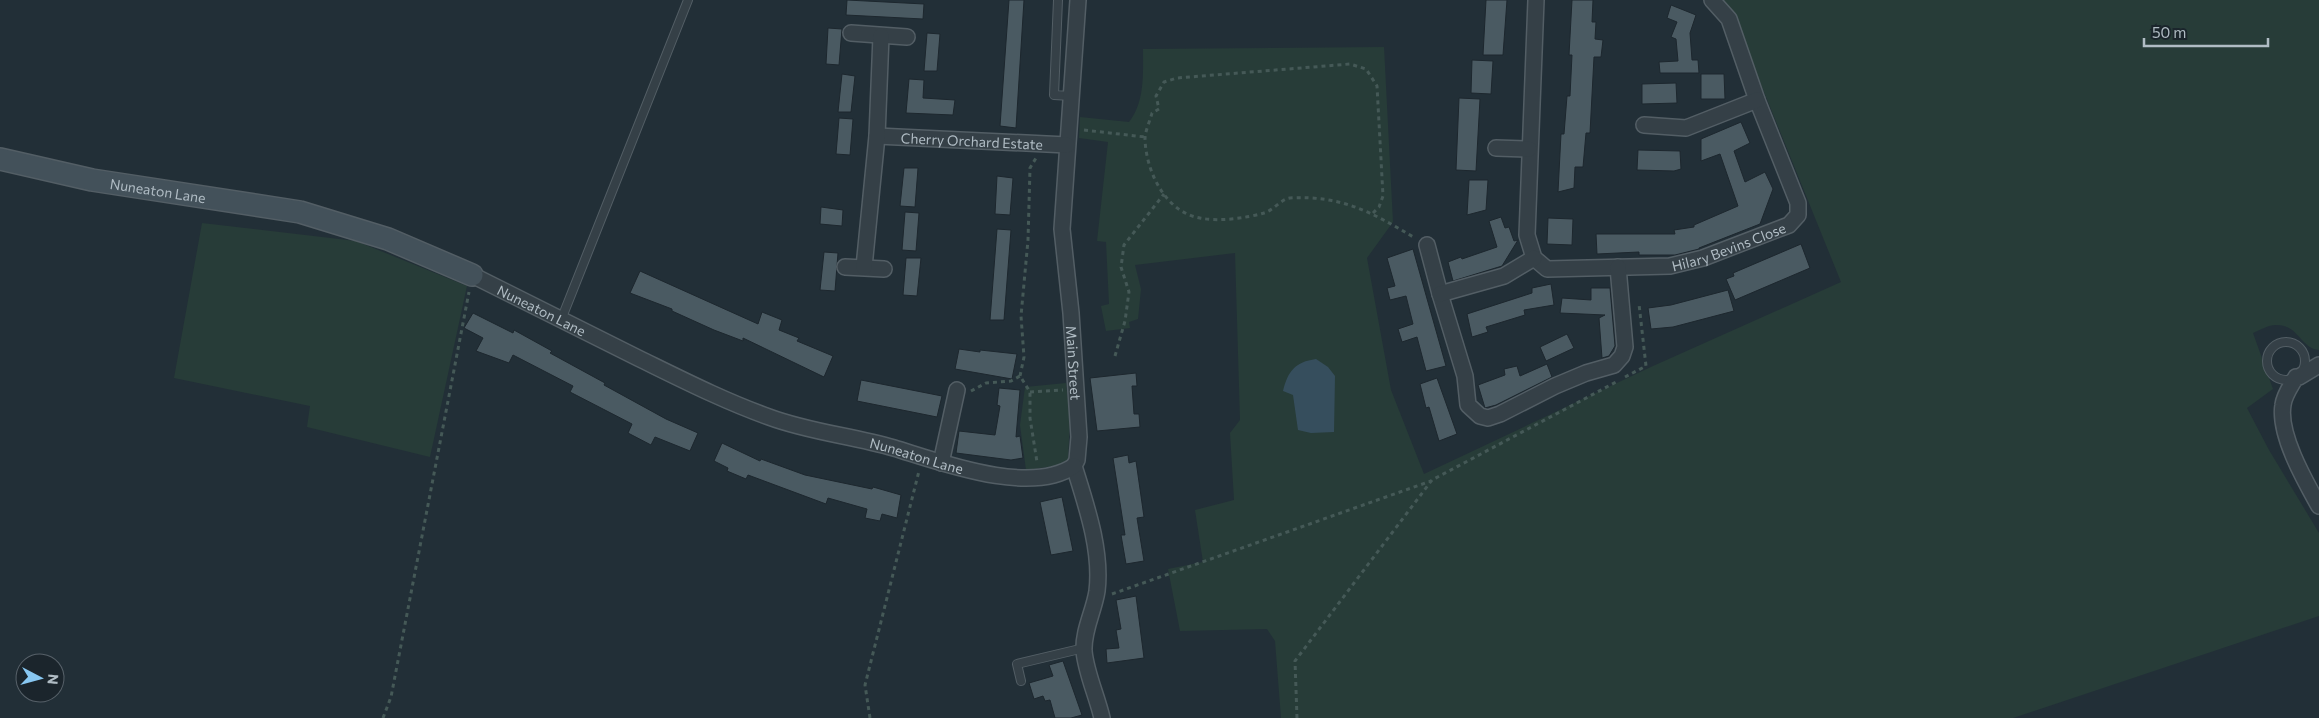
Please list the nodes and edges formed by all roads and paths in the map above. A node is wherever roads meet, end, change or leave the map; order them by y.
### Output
1 (688, 0) edge
2 (1058, 0) edge
3 (1078, 0) edge
4 (1536, 0) edge
5 (1712, 0) edge
6 (851, 33) dead end
7 (881, 36) junction
8 (907, 37) dead end
9 (1071, 96) junction
10 (1757, 100) junction
11 (1644, 125) dead end
12 (1068, 128) junction
13 (877, 136) junction
14 (1145, 137) junction
15 (1043, 144) junction
16 (1067, 145) junction
17 (1496, 148) dead end
18 (1529, 150) junction
19 (0, 159) edge
20 (1164, 194) junction
21 (1374, 213) junction
22 (1427, 245) joint
23 (1534, 258) junction
24 (845, 267) dead end
25 (864, 267) junction
26 (1618, 267) junction
27 (884, 269) dead end
28 (472, 275) junction
29 (1440, 294) junction
30 (1638, 303) dead end
31 (561, 320) junction
32 (1115, 356) dead end
33 (2319, 365) edge
34 (1020, 376) junction
35 (2296, 377) junction
36 (1076, 388) junction
37 (957, 390) joint
38 (1030, 392) junction
39 (922, 457) junction
40 (941, 463) junction
41 (1074, 466) junction
42 (1040, 476) junction
43 (1432, 480) junction
44 (2319, 506) edge
45 (1095, 600) junction
46 (1084, 648) junction
47 (1020, 681) dead end
48 (383, 718) edge
49 (870, 718) edge
50 (1102, 718) edge
51 (1296, 718) edge

1 - 31 lane
2 - 9 lane
3 - 9 street, Main Street
4 - 18 street
5 - 10 street, Hilary Bevins Close
6 - 7 street
7 - 8 street
7 - 13 street
9 - 12 street, Main Street
10 - 11 street
10 - 26 street, Hilary Bevins Close
12 - 14 path
12 - 16 street, Main Street
13 - 15 street, Cherry Orchard Estate
13 - 25 street
14 - 20 path
14 - 21 path
15 - 16 street, Cherry Orchard Estate
15 - 34 path
16 - 36 street, Main Street
17 - 18 street
18 - 23 street
19 - 28 street, Nuneaton Lane
20 - 21 path
20 - 32 path
21 - 22 path
22 - 29 street
23 - 26 street, Hilary Bevins Close
23 - 29 street
24 - 25 street
25 - 27 street
26 - 29 street
28 - 31 street, Nuneaton Lane
28 - 48 path
30 - 43 path
31 - 39 street, Nuneaton Lane
33 - 35 street
34 - 37 path
34 - 38 path
35 - 35 lane
35 - 44 street
36 - 38 path
36 - 41 street, Main Street
37 - 40 street
38 - 42 path
39 - 40 street, Nuneaton Lane
39 - 49 path
40 - 42 street, Nuneaton Lane
41 - 42 street, Nuneaton Lane
41 - 45 street, Main Street
43 - 45 path
43 - 51 path
45 - 46 street, Main Street
46 - 47 lane
46 - 50 street, Main Street

